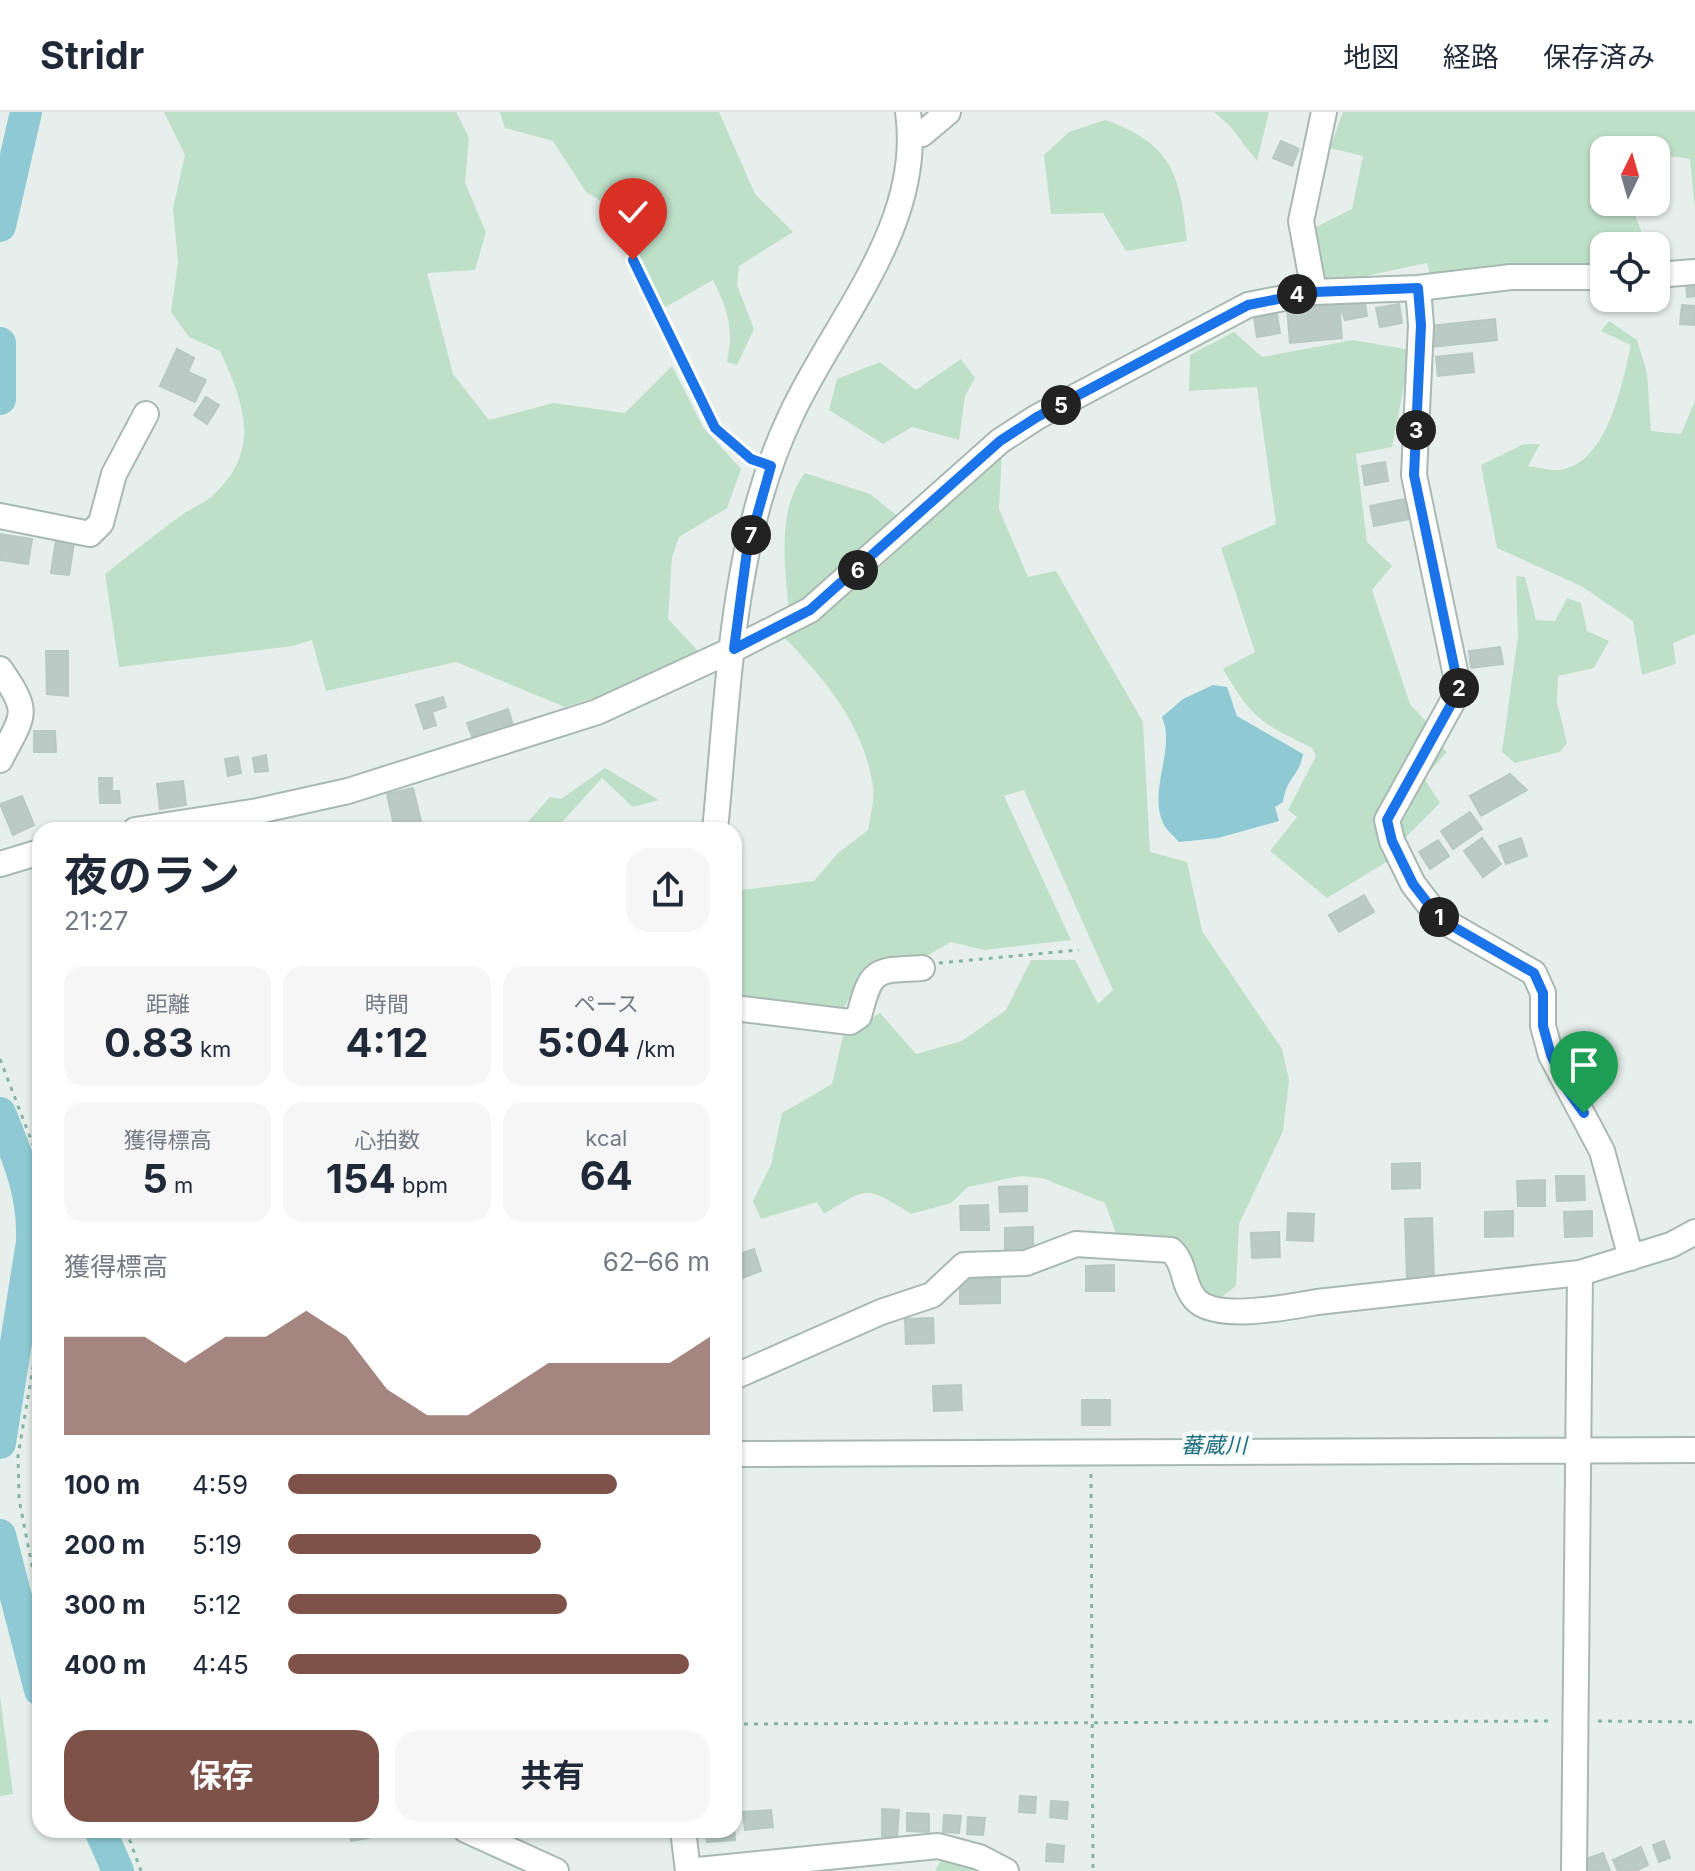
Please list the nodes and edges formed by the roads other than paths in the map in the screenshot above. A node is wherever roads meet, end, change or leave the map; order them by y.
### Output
1 (948, 112) edge
2 (1324, 112) edge
3 (910, 123) edge
4 (1695, 272) edge
5 (1670, 274) edge
6 (1590, 277) edge
7 (1418, 288) junction
8 (1314, 292) junction
9 (146, 414) dead end
10 (0, 516) edge
11 (734, 649) junction
12 (0, 669) edge
13 (0, 760) edge
14 (187, 822) edge
15 (716, 822) edge
16 (32, 854) edge
17 (0, 863) edge
18 (922, 968) road end
19 (742, 1009) edge
20 (1695, 1232) edge
21 (1631, 1258) junction
22 (1580, 1273) junction
23 (742, 1373) edge
24 (1580, 1447) junction
25 (1695, 1450) edge
26 (742, 1454) edge
27 (484, 1838) edge
28 (684, 1838) edge
29 (556, 1871) edge
30 (688, 1871) edge
31 (1006, 1871) edge
32 (1574, 1871) edge

1 - 3 street
2 - 8 street
3 - 11 street
4 - 5 street
6 - 7 street
7 - 8 street
7 - 21 street
8 - 11 street
9 - 10 street
11 - 14 street
11 - 15 street
12 - 13 street
16 - 17 street
18 - 19 street
20 - 21 street
21 - 22 street
22 - 23 street
22 - 24 street
24 - 25 street
24 - 26 street
24 - 32 street
27 - 29 street
28 - 30 street
30 - 31 street

